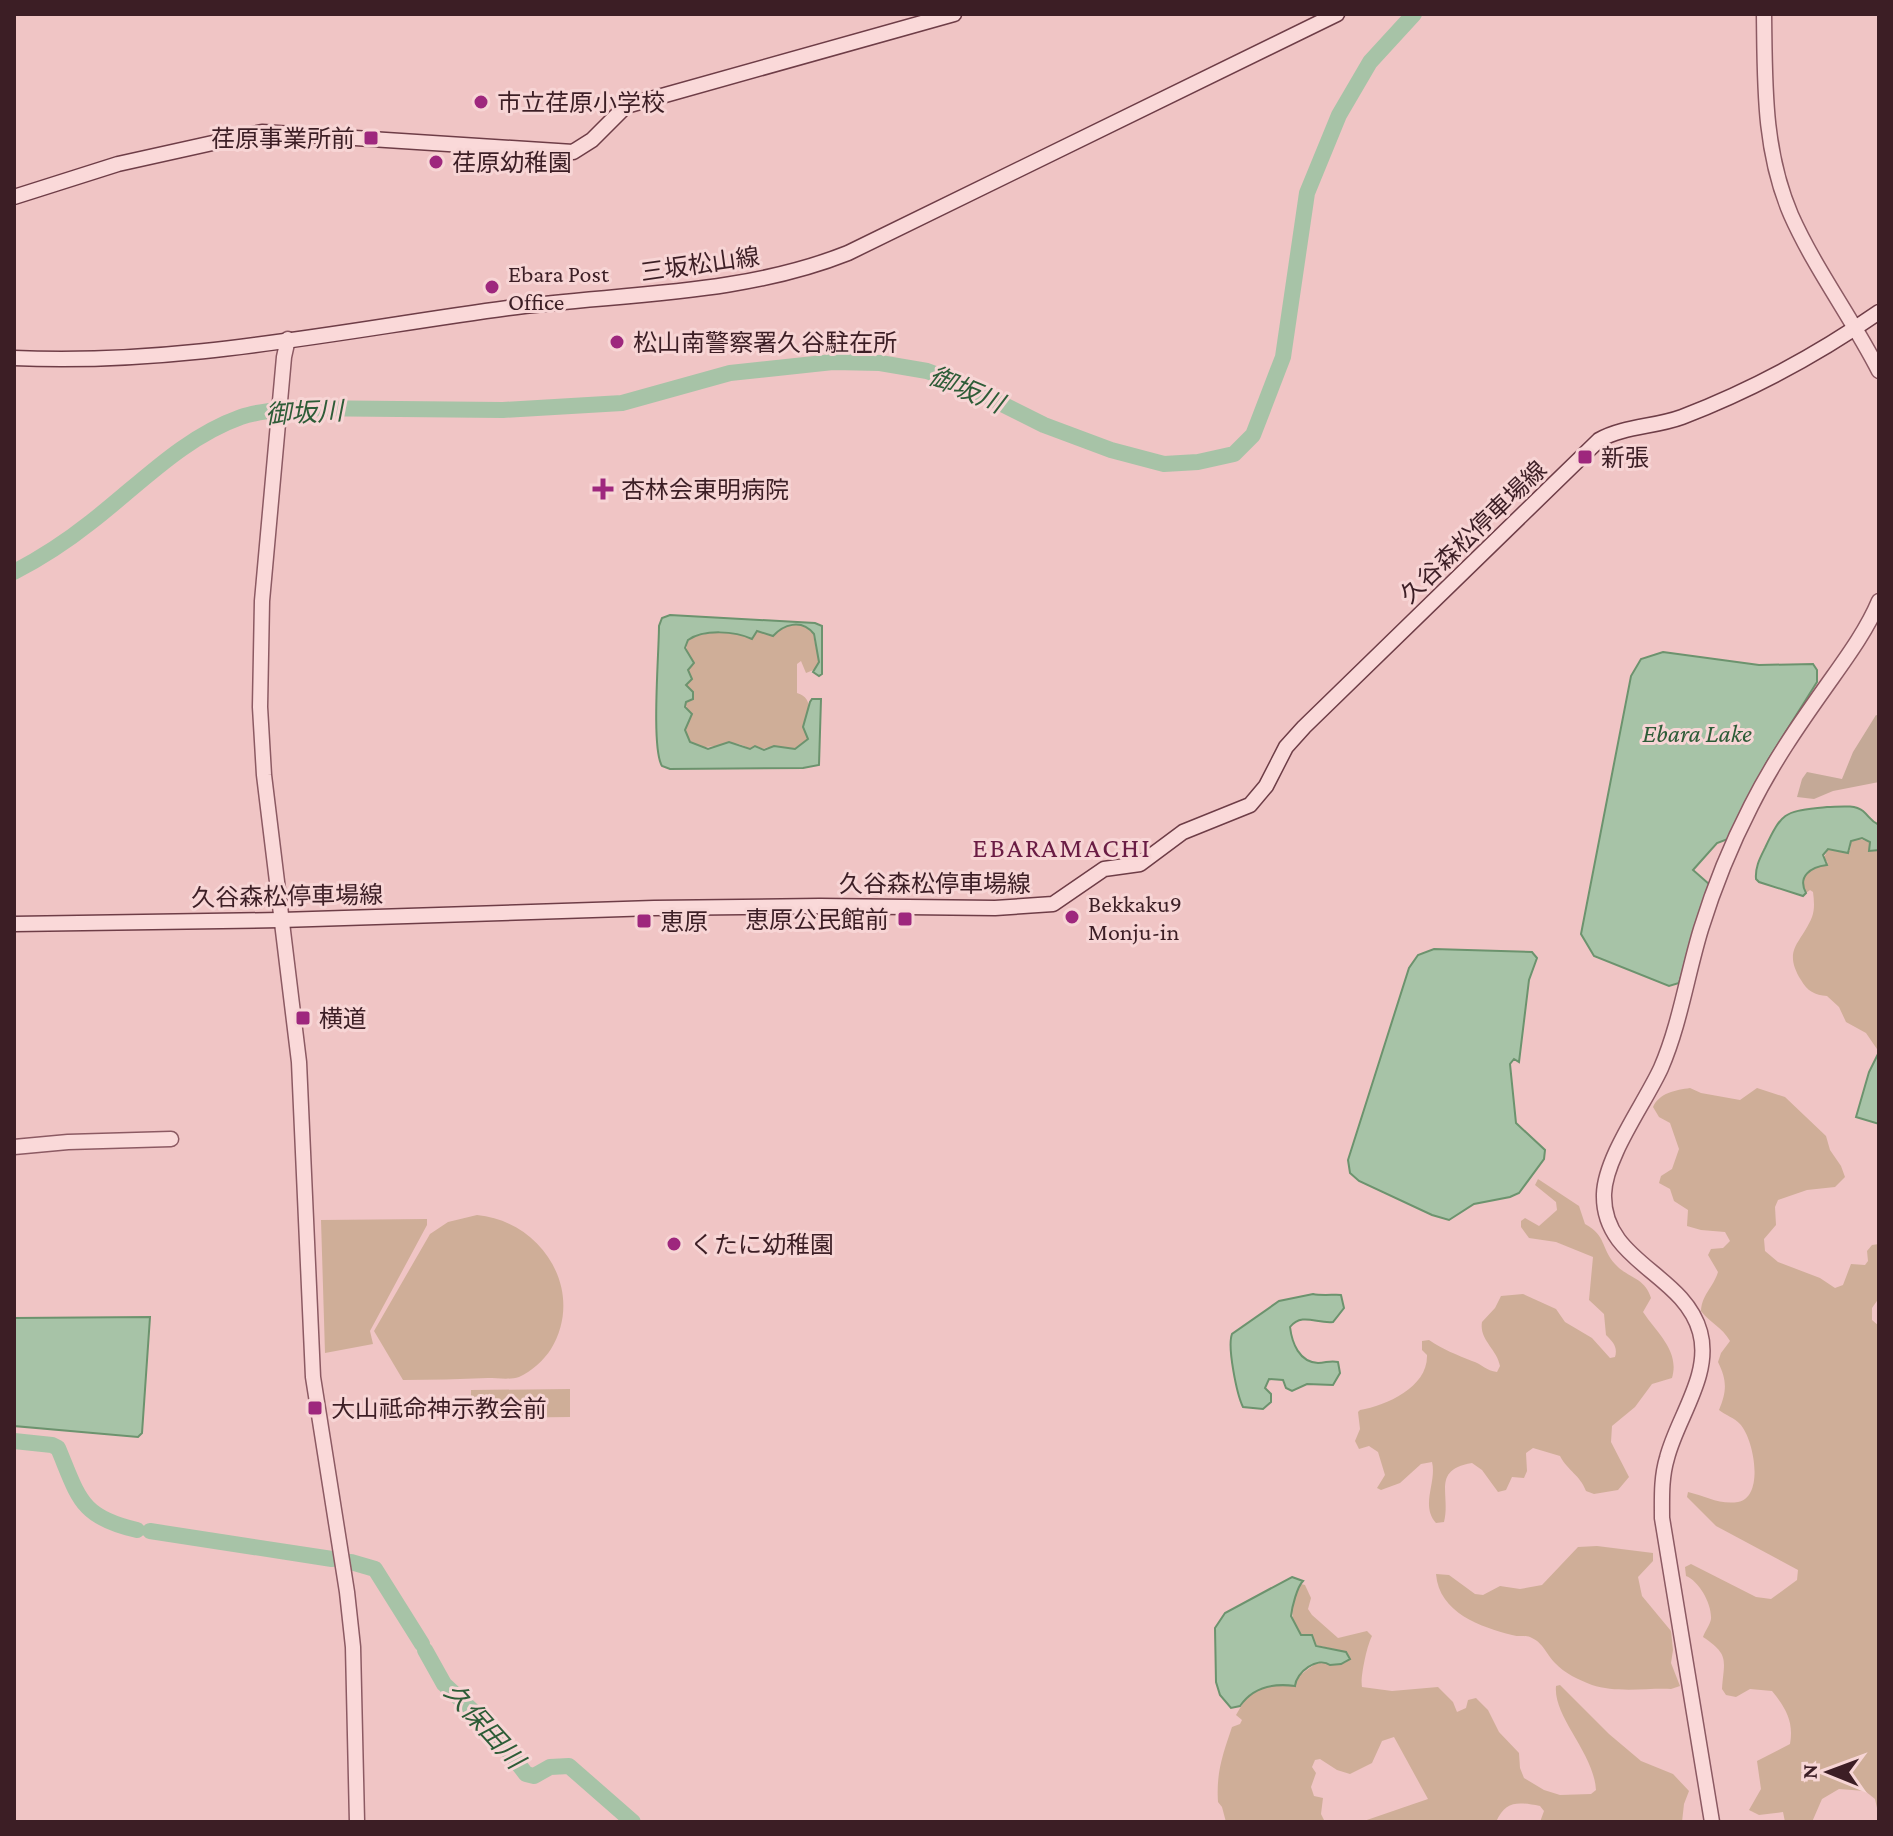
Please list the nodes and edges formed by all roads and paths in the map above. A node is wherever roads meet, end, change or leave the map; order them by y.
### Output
1 (954, 14) edge
2 (1337, 14) edge
3 (1764, 14) edge
4 (14, 197) edge
5 (1879, 312) edge
6 (1856, 328) junction
7 (288, 339) junction
8 (14, 358) edge
9 (1879, 371) edge
10 (1879, 601) edge
11 (281, 920) junction
12 (14, 924) edge
13 (171, 1139) dead end
14 (14, 1147) edge
15 (357, 1822) edge
16 (1712, 1822) edge

1 - 4 main road
2 - 7 main road, 三坂松山線
3 - 6 main road
5 - 6 main road, 久谷森松停車場線
6 - 9 main road
6 - 11 main road, 久谷森松停車場線
7 - 8 main road, 三坂松山線
7 - 11 main road
10 - 16 main road
11 - 12 main road, 久谷森松停車場線
11 - 15 main road
13 - 14 main road

